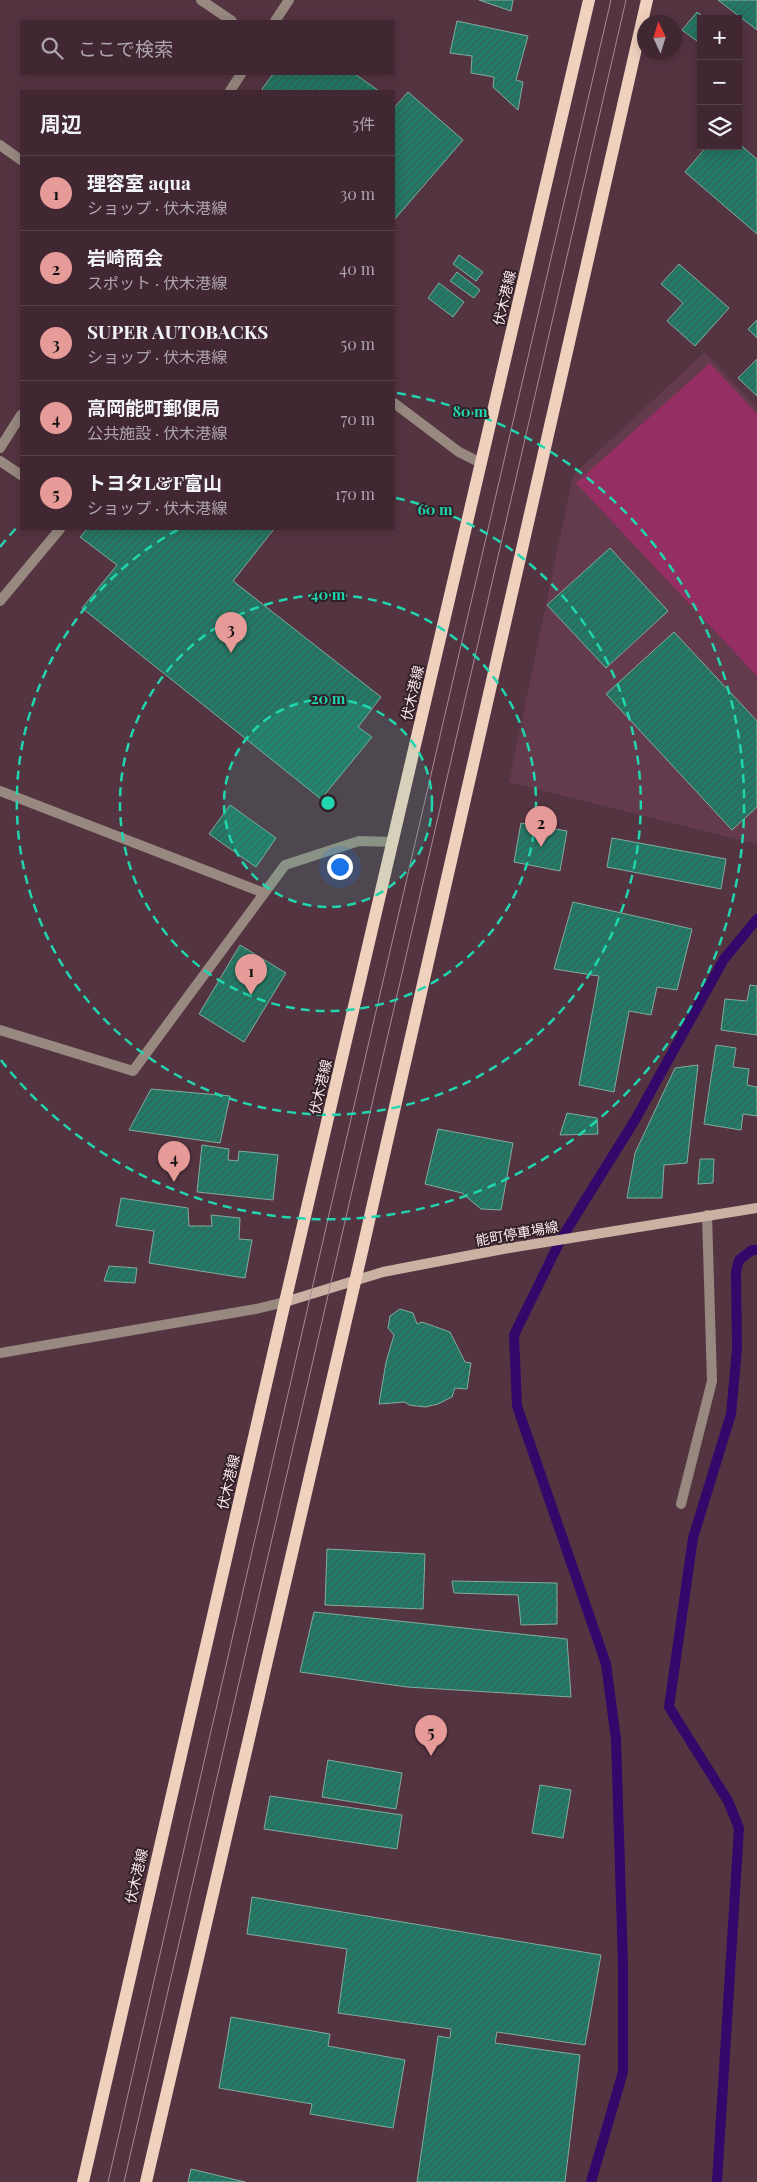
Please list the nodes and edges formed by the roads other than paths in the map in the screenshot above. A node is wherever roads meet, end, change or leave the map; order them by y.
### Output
1 (201, 0) edge
2 (289, 0) edge
3 (589, 0) edge
4 (646, 0) edge
5 (231, 20) edge
6 (276, 20) edge
7 (240, 75) edge
8 (231, 90) edge
9 (0, 145) edge
10 (20, 159) edge
11 (395, 404) edge
12 (20, 417) edge
13 (0, 448) edge
14 (0, 461) edge
15 (481, 463) junction
16 (20, 474) edge
17 (59, 530) edge
18 (0, 601) edge
19 (0, 791) edge
20 (392, 842) junction
21 (264, 893) junction
22 (0, 1030) edge
23 (757, 1208) edge
24 (707, 1215) junction
25 (355, 1282) junction
26 (285, 1302) junction
27 (0, 1353) edge
28 (682, 1504) dead end
29 (82, 2182) edge
30 (146, 2182) edge

1 - 5 street
2 - 6 street
3 - 15 main road, 伏木港線
4 - 25 main road
7 - 8 street
9 - 10 street
11 - 15 street
12 - 13 street
14 - 16 street
15 - 20 main road, 伏木港線
17 - 18 street
19 - 21 street
20 - 21 street
20 - 26 main road, 伏木港線
21 - 22 street
23 - 24 main road, 能町停車場線
24 - 25 main road, 能町停車場線
24 - 28 street
25 - 26 main road, 能町停車場線
25 - 30 main road
26 - 27 street
26 - 29 main road, 伏木港線

